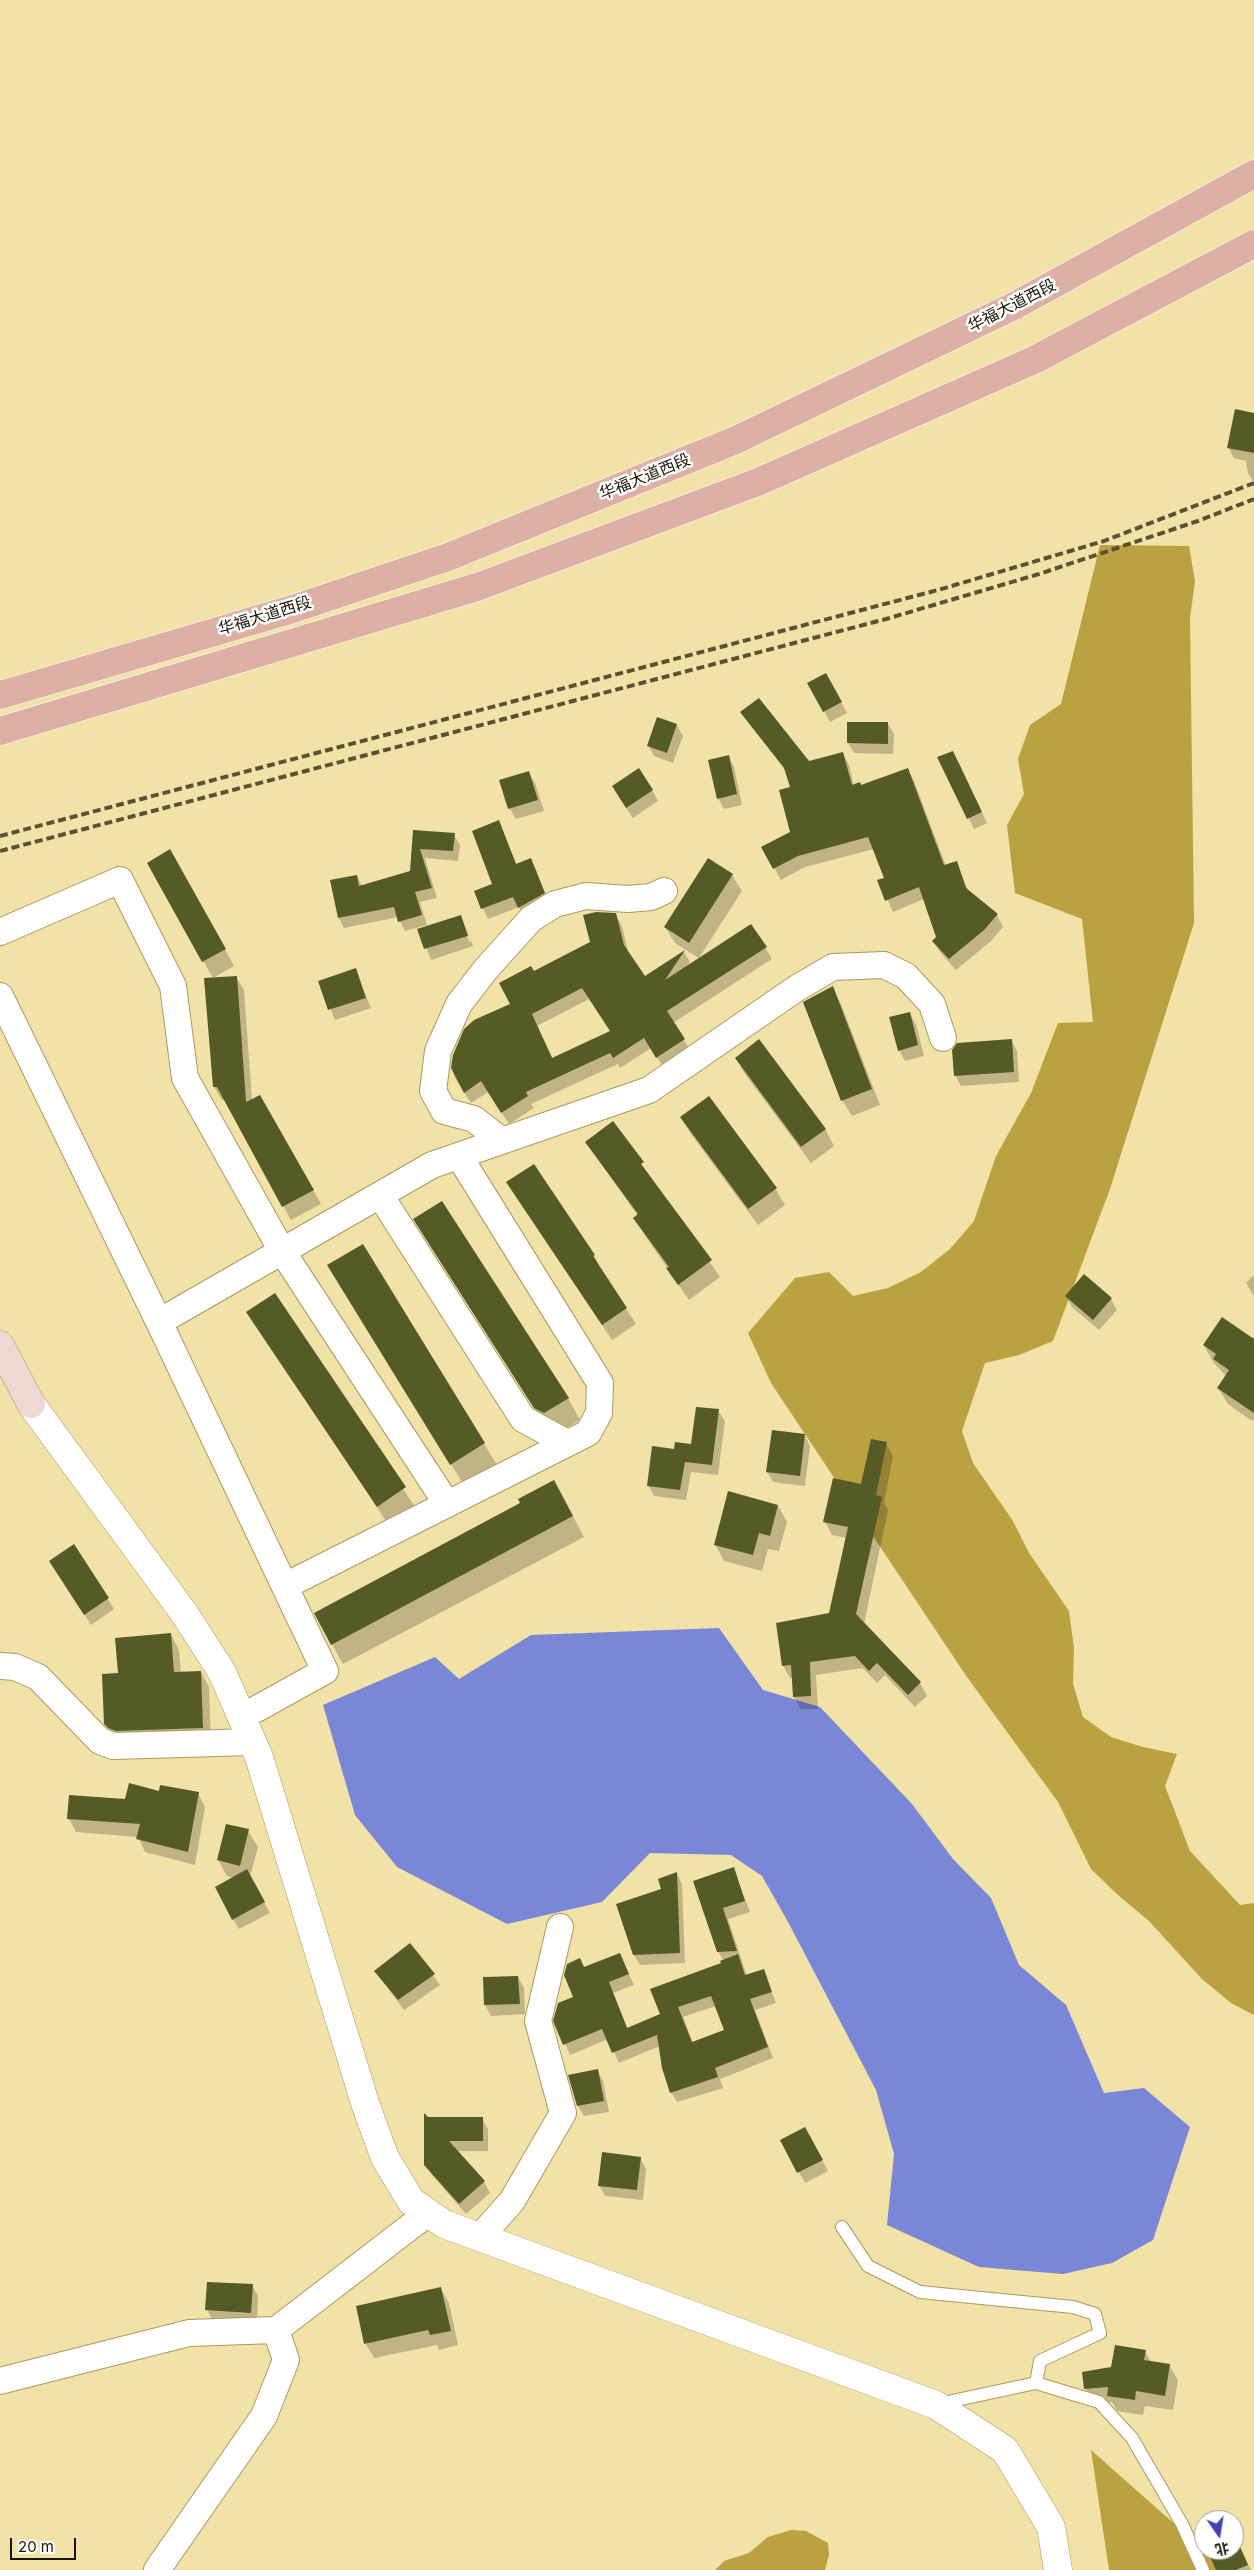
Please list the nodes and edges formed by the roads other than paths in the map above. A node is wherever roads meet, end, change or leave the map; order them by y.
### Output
1 (1254, 174) edge
2 (1254, 244) edge
3 (0, 695) edge
4 (0, 731) edge
5 (664, 891) dead end
6 (0, 932) edge
7 (0, 996) edge
8 (943, 1038) dead end
9 (502, 1141) junction
10 (459, 1156) junction
11 (380, 1195) junction
12 (282, 1251) junction
13 (158, 1322) junction
14 (0, 1345) edge
15 (0, 1371) edge
16 (31, 1404) junction
17 (567, 1443) junction
18 (447, 1504) junction
19 (285, 1586) junction
20 (0, 1666) edge
21 (242, 1717) junction
22 (253, 1742) junction
23 (560, 1927) dead end
24 (428, 2213) junction
25 (842, 2227) dead end
26 (480, 2237) junction
27 (276, 2330) junction
28 (0, 2381) edge
29 (1036, 2382) junction
30 (936, 2404) junction
31 (157, 2570) edge
32 (1058, 2570) edge
33 (1203, 2570) edge

1 - 3 main road, 华福大道西段
2 - 4 main road, 华福大道西段
5 - 9 street
6 - 12 street
7 - 13 street
8 - 9 street
9 - 10 street
10 - 11 street
10 - 17 street
11 - 12 street
11 - 17 street
12 - 13 street
12 - 18 street
13 - 19 street
14 - 16 main road
15 - 16 main road
16 - 21 street
17 - 18 street
18 - 19 street
19 - 21 street
20 - 22 street
21 - 22 street
22 - 24 street
23 - 26 street
24 - 26 street
24 - 27 street
25 - 29 lane
26 - 30 street
27 - 28 street
27 - 31 street
29 - 30 lane
29 - 33 lane
30 - 32 street

